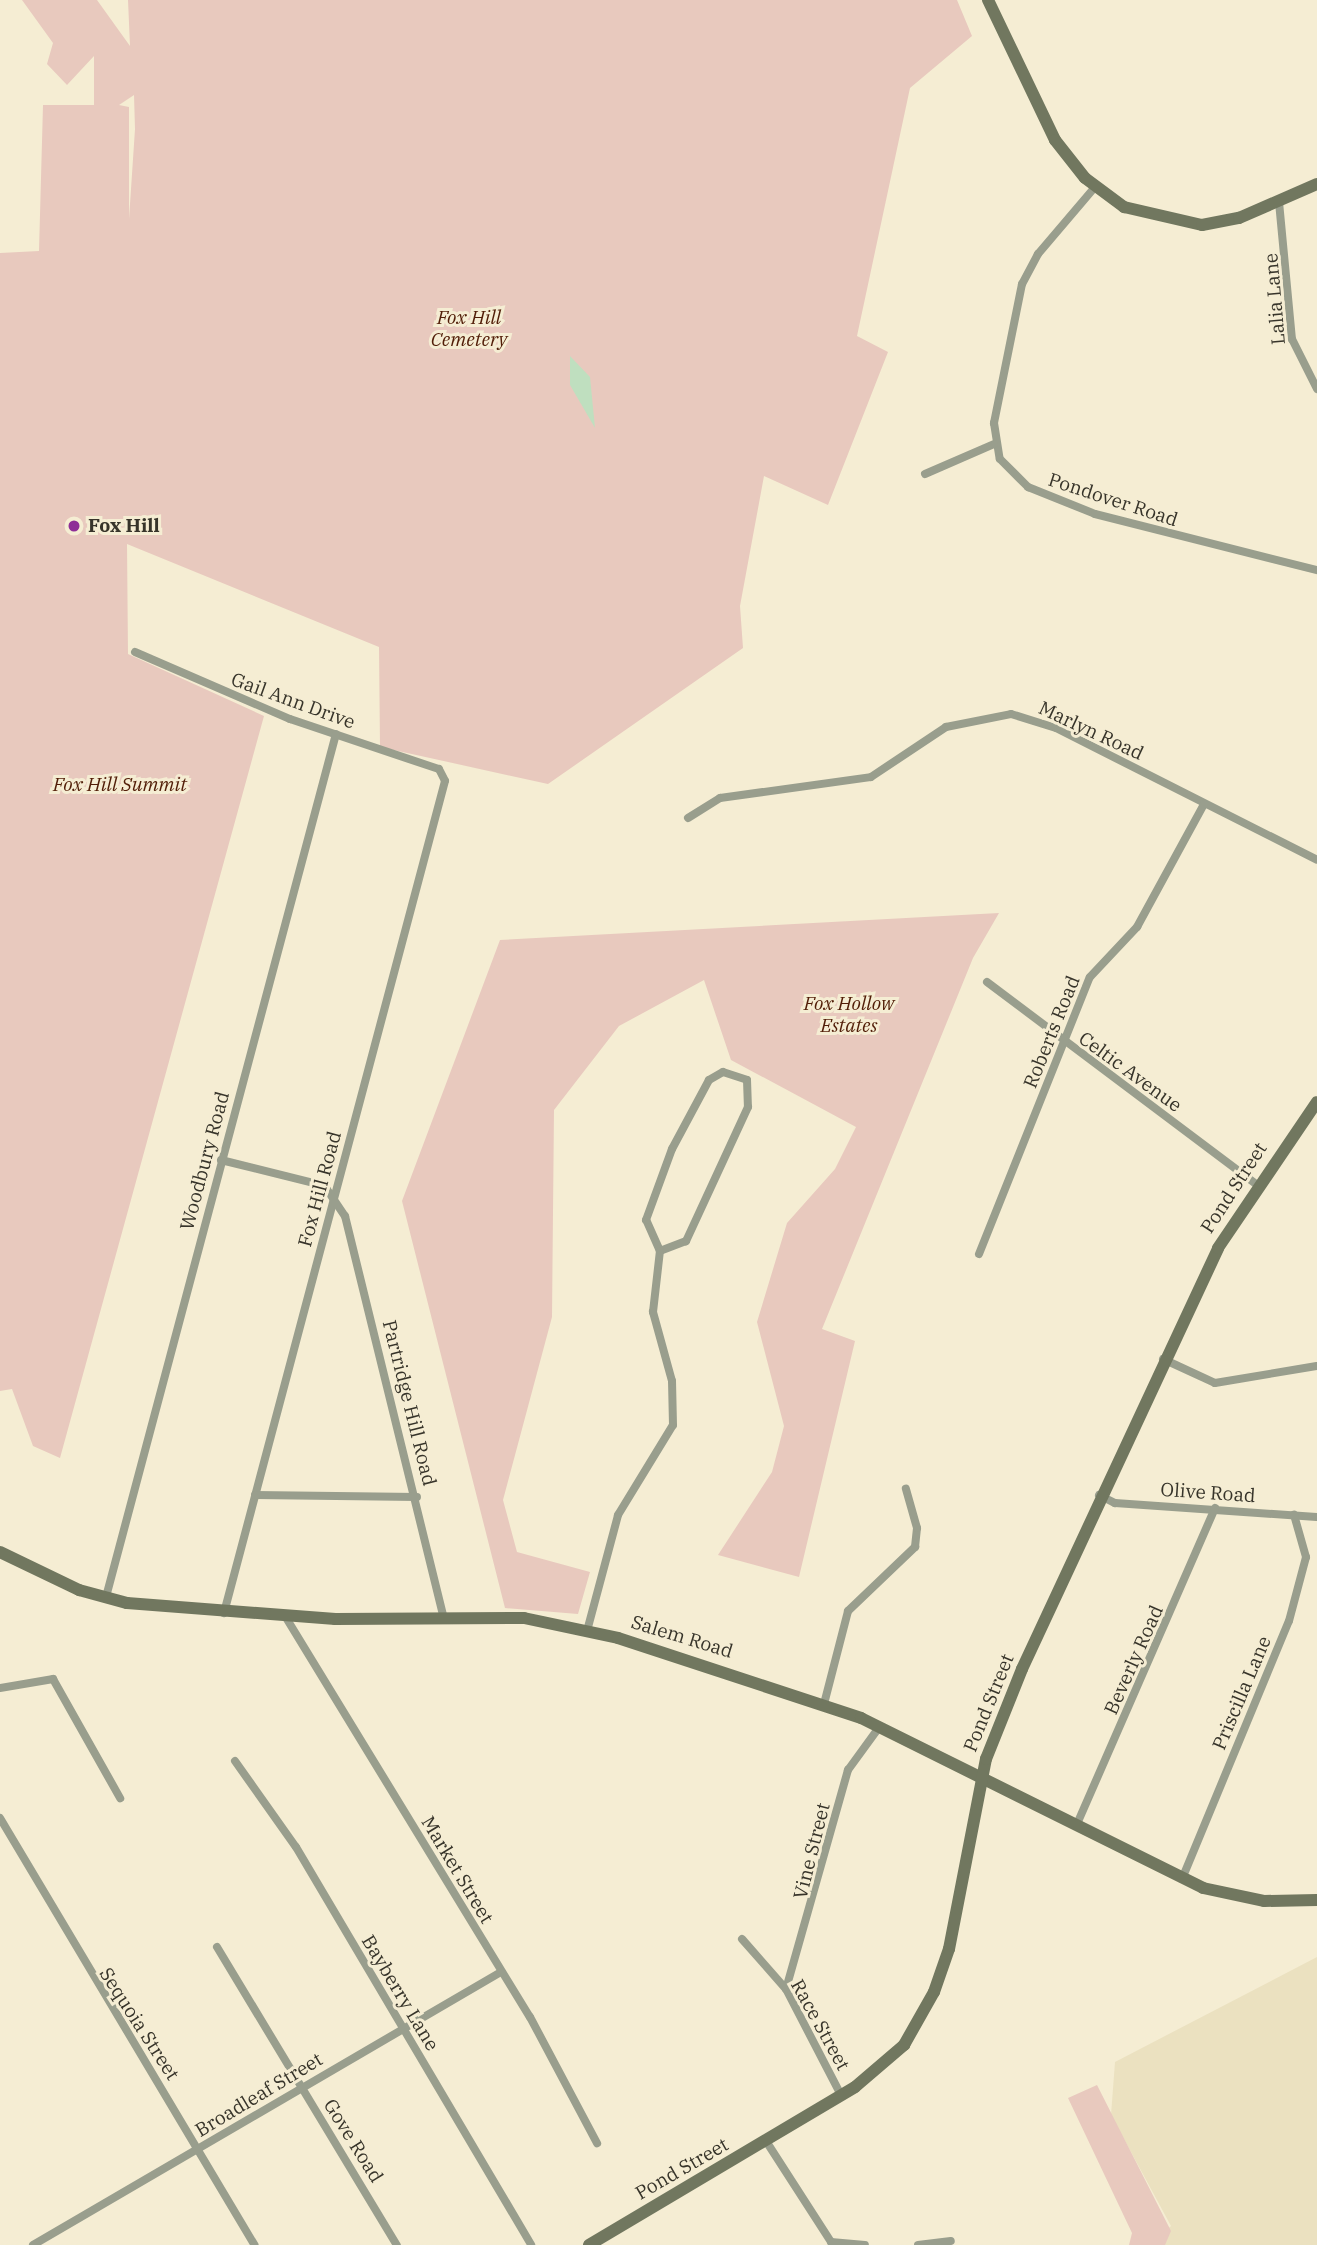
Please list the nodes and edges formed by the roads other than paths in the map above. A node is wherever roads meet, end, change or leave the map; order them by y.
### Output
1 (988, 0) edge
2 (1317, 184) edge
3 (1095, 187) junction
4 (1279, 202) junction
5 (1317, 389) edge
6 (994, 444) junction
7 (925, 474) dead end
8 (1317, 570) edge
9 (135, 652) dead end
10 (336, 734) junction
11 (442, 774) joint
12 (1205, 804) junction
13 (688, 818) dead end
14 (1317, 860) edge
15 (987, 982) dead end
16 (1062, 1043) junction
17 (1317, 1102) edge
18 (221, 1160) junction
19 (1257, 1185) junction
20 (334, 1198) junction
21 (660, 1251) junction
22 (979, 1254) dead end
23 (1163, 1359) junction
24 (1317, 1366) edge
25 (906, 1489) dead end
26 (255, 1495) junction
27 (1100, 1495) junction
28 (417, 1497) junction
29 (1215, 1508) junction
30 (1294, 1515) junction
31 (1317, 1517) edge
32 (0, 1552) edge
33 (106, 1597) junction
34 (224, 1613) junction
35 (285, 1616) junction
36 (444, 1618) junction
37 (587, 1631) junction
38 (0, 1688) edge
39 (824, 1704) junction
40 (880, 1726) junction
41 (235, 1761) dead end
42 (983, 1775) junction
43 (120, 1798) dead end
44 (0, 1818) edge
45 (1077, 1824) junction
46 (1182, 1879) junction
47 (1317, 1900) edge
48 (742, 1939) dead end
49 (217, 1947) dead end
50 (501, 1972) junction
51 (786, 1989) junction
52 (402, 2027) junction
53 (301, 2089) junction
54 (841, 2095) junction
55 (766, 2141) junction
56 (597, 2143) dead end
57 (195, 2152) junction
58 (951, 2241) dead end
59 (33, 2245) edge
60 (255, 2245) edge
61 (397, 2245) edge
62 (531, 2245) edge
63 (589, 2245) edge
64 (865, 2245) edge
65 (918, 2245) edge

1 - 3 main road
2 - 4 main road
3 - 4 main road
3 - 6 street
4 - 5 street, Lalia Lane
6 - 7 street
6 - 8 street, Pondover Road
9 - 10 street, Gail Ann Drive
10 - 11 street, Gail Ann Drive
10 - 18 street, Woodbury Road
11 - 20 street, Fox Hill Road
12 - 13 street, Marlyn Road
12 - 14 street, Marlyn Road
12 - 16 street, Roberts Road
15 - 16 street, Celtic Avenue
16 - 19 street, Celtic Avenue
16 - 22 street, Roberts Road
17 - 19 main road, Pond Street
18 - 20 street
18 - 33 street, Woodbury Road
19 - 23 main road, Pond Street
20 - 26 street, Fox Hill Road
20 - 28 street, Partridge Hill Road
21 - 21 street
21 - 37 street
23 - 24 street
23 - 27 main road, Pond Street
25 - 39 street
26 - 28 street
26 - 34 street, Fox Hill Road
27 - 29 street, Olive Road
27 - 42 main road, Pond Street
28 - 36 street, Partridge Hill Road
29 - 30 street, Olive Road
29 - 45 street, Beverly Road
30 - 31 street, Olive Road
30 - 46 street, Priscilla Lane
32 - 33 main road, Salem Road
33 - 34 main road, Salem Road
34 - 35 main road, Salem Road
35 - 36 main road, Salem Road
35 - 50 street, Market Street
36 - 37 main road, Salem Road
37 - 39 main road, Salem Road
38 - 43 street
39 - 40 main road, Salem Road
40 - 42 main road, Salem Road
40 - 51 street, Vine Street
41 - 52 street, Bayberry Lane
42 - 45 main road, Salem Road
42 - 54 main road, Pond Street
44 - 57 street, Sequoia Street
45 - 46 main road, Salem Road
46 - 47 main road, Salem Road
48 - 51 street, Race Street
49 - 53 street, Gove Road
50 - 52 street, Broadleaf Street
50 - 56 street, Market Street
51 - 54 street, Race Street
52 - 53 street, Broadleaf Street
52 - 62 street, Bayberry Lane
53 - 57 street, Broadleaf Street
53 - 61 street, Gove Road
54 - 55 main road, Pond Street
55 - 63 main road, Pond Street
55 - 64 street
57 - 59 street, Broadleaf Street
57 - 60 street, Sequoia Street
58 - 65 street

